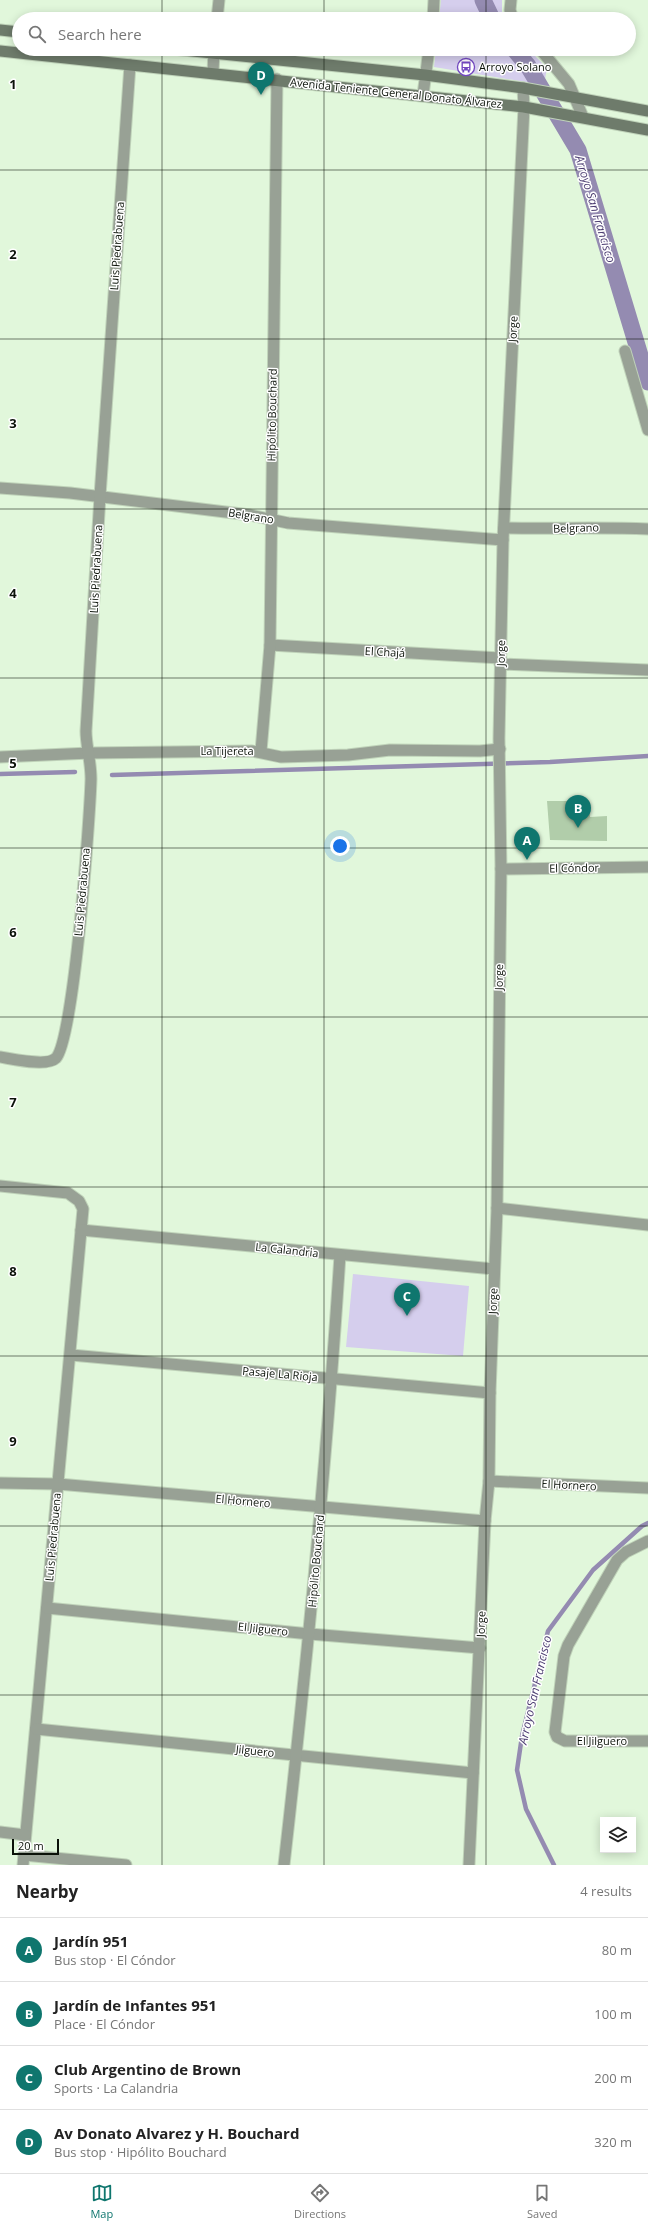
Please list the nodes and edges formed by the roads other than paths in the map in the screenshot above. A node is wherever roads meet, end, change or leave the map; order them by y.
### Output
1 (219, 0) edge
2 (434, 0) edge
3 (511, 0) edge
4 (218, 12) edge
5 (433, 12) edge
6 (511, 12) edge
7 (0, 30) edge
8 (12, 31) edge
9 (0, 51) edge
10 (12, 52) edge
11 (46, 56) edge
12 (214, 56) edge
13 (258, 56) edge
14 (428, 56) edge
15 (547, 56) edge
16 (130, 65) junction
17 (213, 72) junction
18 (425, 75) junction
19 (277, 79) junction
20 (523, 88) junction
21 (423, 95) junction
22 (576, 98) junction
23 (524, 107) junction
24 (648, 111) edge
25 (583, 117) junction
26 (648, 130) edge
27 (625, 351) dead end
28 (648, 430) edge
29 (0, 488) edge
30 (100, 496) junction
31 (271, 519) junction
32 (504, 528) junction
33 (648, 528) edge
34 (503, 540) junction
35 (270, 645) junction
36 (500, 661) junction
37 (648, 670) edge
38 (261, 751) junction
39 (90, 753) junction
40 (500, 753) junction
41 (0, 757) edge
42 (648, 867) edge
43 (500, 869) junction
44 (0, 1057) edge
45 (0, 1186) edge
46 (497, 1208) junction
47 (648, 1225) edge
48 (81, 1230) junction
49 (340, 1256) junction
50 (494, 1269) junction
51 (70, 1355) junction
52 (332, 1378) junction
53 (490, 1393) junction
54 (489, 1481) junction
55 (0, 1483) edge
56 (58, 1484) junction
57 (648, 1488) edge
58 (321, 1508) junction
59 (485, 1521) junction
60 (648, 1541) edge
61 (47, 1608) junction
62 (310, 1634) junction
63 (480, 1648) junction
64 (36, 1729) junction
65 (648, 1740) edge
66 (297, 1755) junction
67 (473, 1773) junction
68 (0, 1832) edge
69 (25, 1835) junction
70 (24, 1860) edge
71 (126, 1865) edge
72 (284, 1865) edge
73 (469, 1865) edge

1 - 4 street
2 - 5 street
3 - 6 street
7 - 8 main road
9 - 10 main road, Avenida Teniente General Donato Álvarez
11 - 16 main road, Avenida Teniente General Donato Álvarez
12 - 17 street
13 - 18 main road, Avenida Teniente General Donato Álvarez
14 - 18 street
15 - 22 street
16 - 17 main road, Avenida Teniente General Donato Álvarez
16 - 30 street, Luis Piedrabuena
17 - 19 main road, Avenida Teniente General Donato Álvarez
18 - 20 main road, Avenida Teniente General Donato Álvarez
18 - 21 street
19 - 21 main road, Avenida Teniente General Donato Álvarez
19 - 31 street, Hipólito Bouchard
20 - 22 main road, Avenida Teniente General Donato Álvarez
20 - 23 street, Jorge
21 - 23 main road, Avenida Teniente General Donato Álvarez
22 - 24 main road, Avenida Teniente General Donato Álvarez
22 - 25 street
23 - 25 main road, Avenida Teniente General Donato Álvarez
23 - 32 street, Jorge
25 - 26 main road, Avenida Teniente General Donato Álvarez
27 - 28 street
29 - 30 street, Belgrano
30 - 31 street, Belgrano
30 - 39 street, Luis Piedrabuena
31 - 34 street, Belgrano
31 - 35 street, Hipólito Bouchard
32 - 33 street, Belgrano
32 - 34 street, Jorge
34 - 36 street, Jorge
35 - 36 street, El Chajá
35 - 38 street, Hipólito Bouchard
36 - 37 street, El Chajá
36 - 40 street, Jorge
38 - 39 street, La Tijereta
38 - 40 street, La Tijereta
39 - 41 street, La Tijereta
39 - 44 street, Luis Piedrabuena
40 - 43 street, Jorge
42 - 43 street, El Cóndor
43 - 46 street, Jorge
45 - 48 street, Luis Piedrabuena
46 - 47 street
46 - 50 street, Jorge
48 - 49 street, La Calandria
48 - 51 street, Luis Piedrabuena
49 - 50 street, La Calandria
49 - 52 street, Hipólito Bouchard
50 - 53 street, Jorge
51 - 52 street, Pasaje La Rioja
51 - 56 street, Luis Piedrabuena
52 - 53 street, Pasaje La Rioja
52 - 58 street, Hipólito Bouchard
53 - 54 street, Jorge
54 - 57 street, El Hornero
54 - 59 street, Jorge
55 - 56 street, El Hornero
56 - 58 street, El Hornero
56 - 61 street, Luis Piedrabuena
58 - 59 street, El Hornero
58 - 62 street, Hipólito Bouchard
59 - 63 street, Jorge
60 - 65 street, El Jilguero
61 - 62 street, El Jilguero
61 - 64 street, Luis Piedrabuena
62 - 63 street, El Jilguero
62 - 66 street, Hipólito Bouchard
63 - 67 street, Jorge
64 - 66 street, Jilguero
64 - 69 street, Luis Piedrabuena
66 - 67 street, Jilguero
66 - 72 street, Hipólito Bouchard
67 - 73 street, Jorge
68 - 69 street
69 - 70 street, Luis Piedrabuena
70 - 71 street

